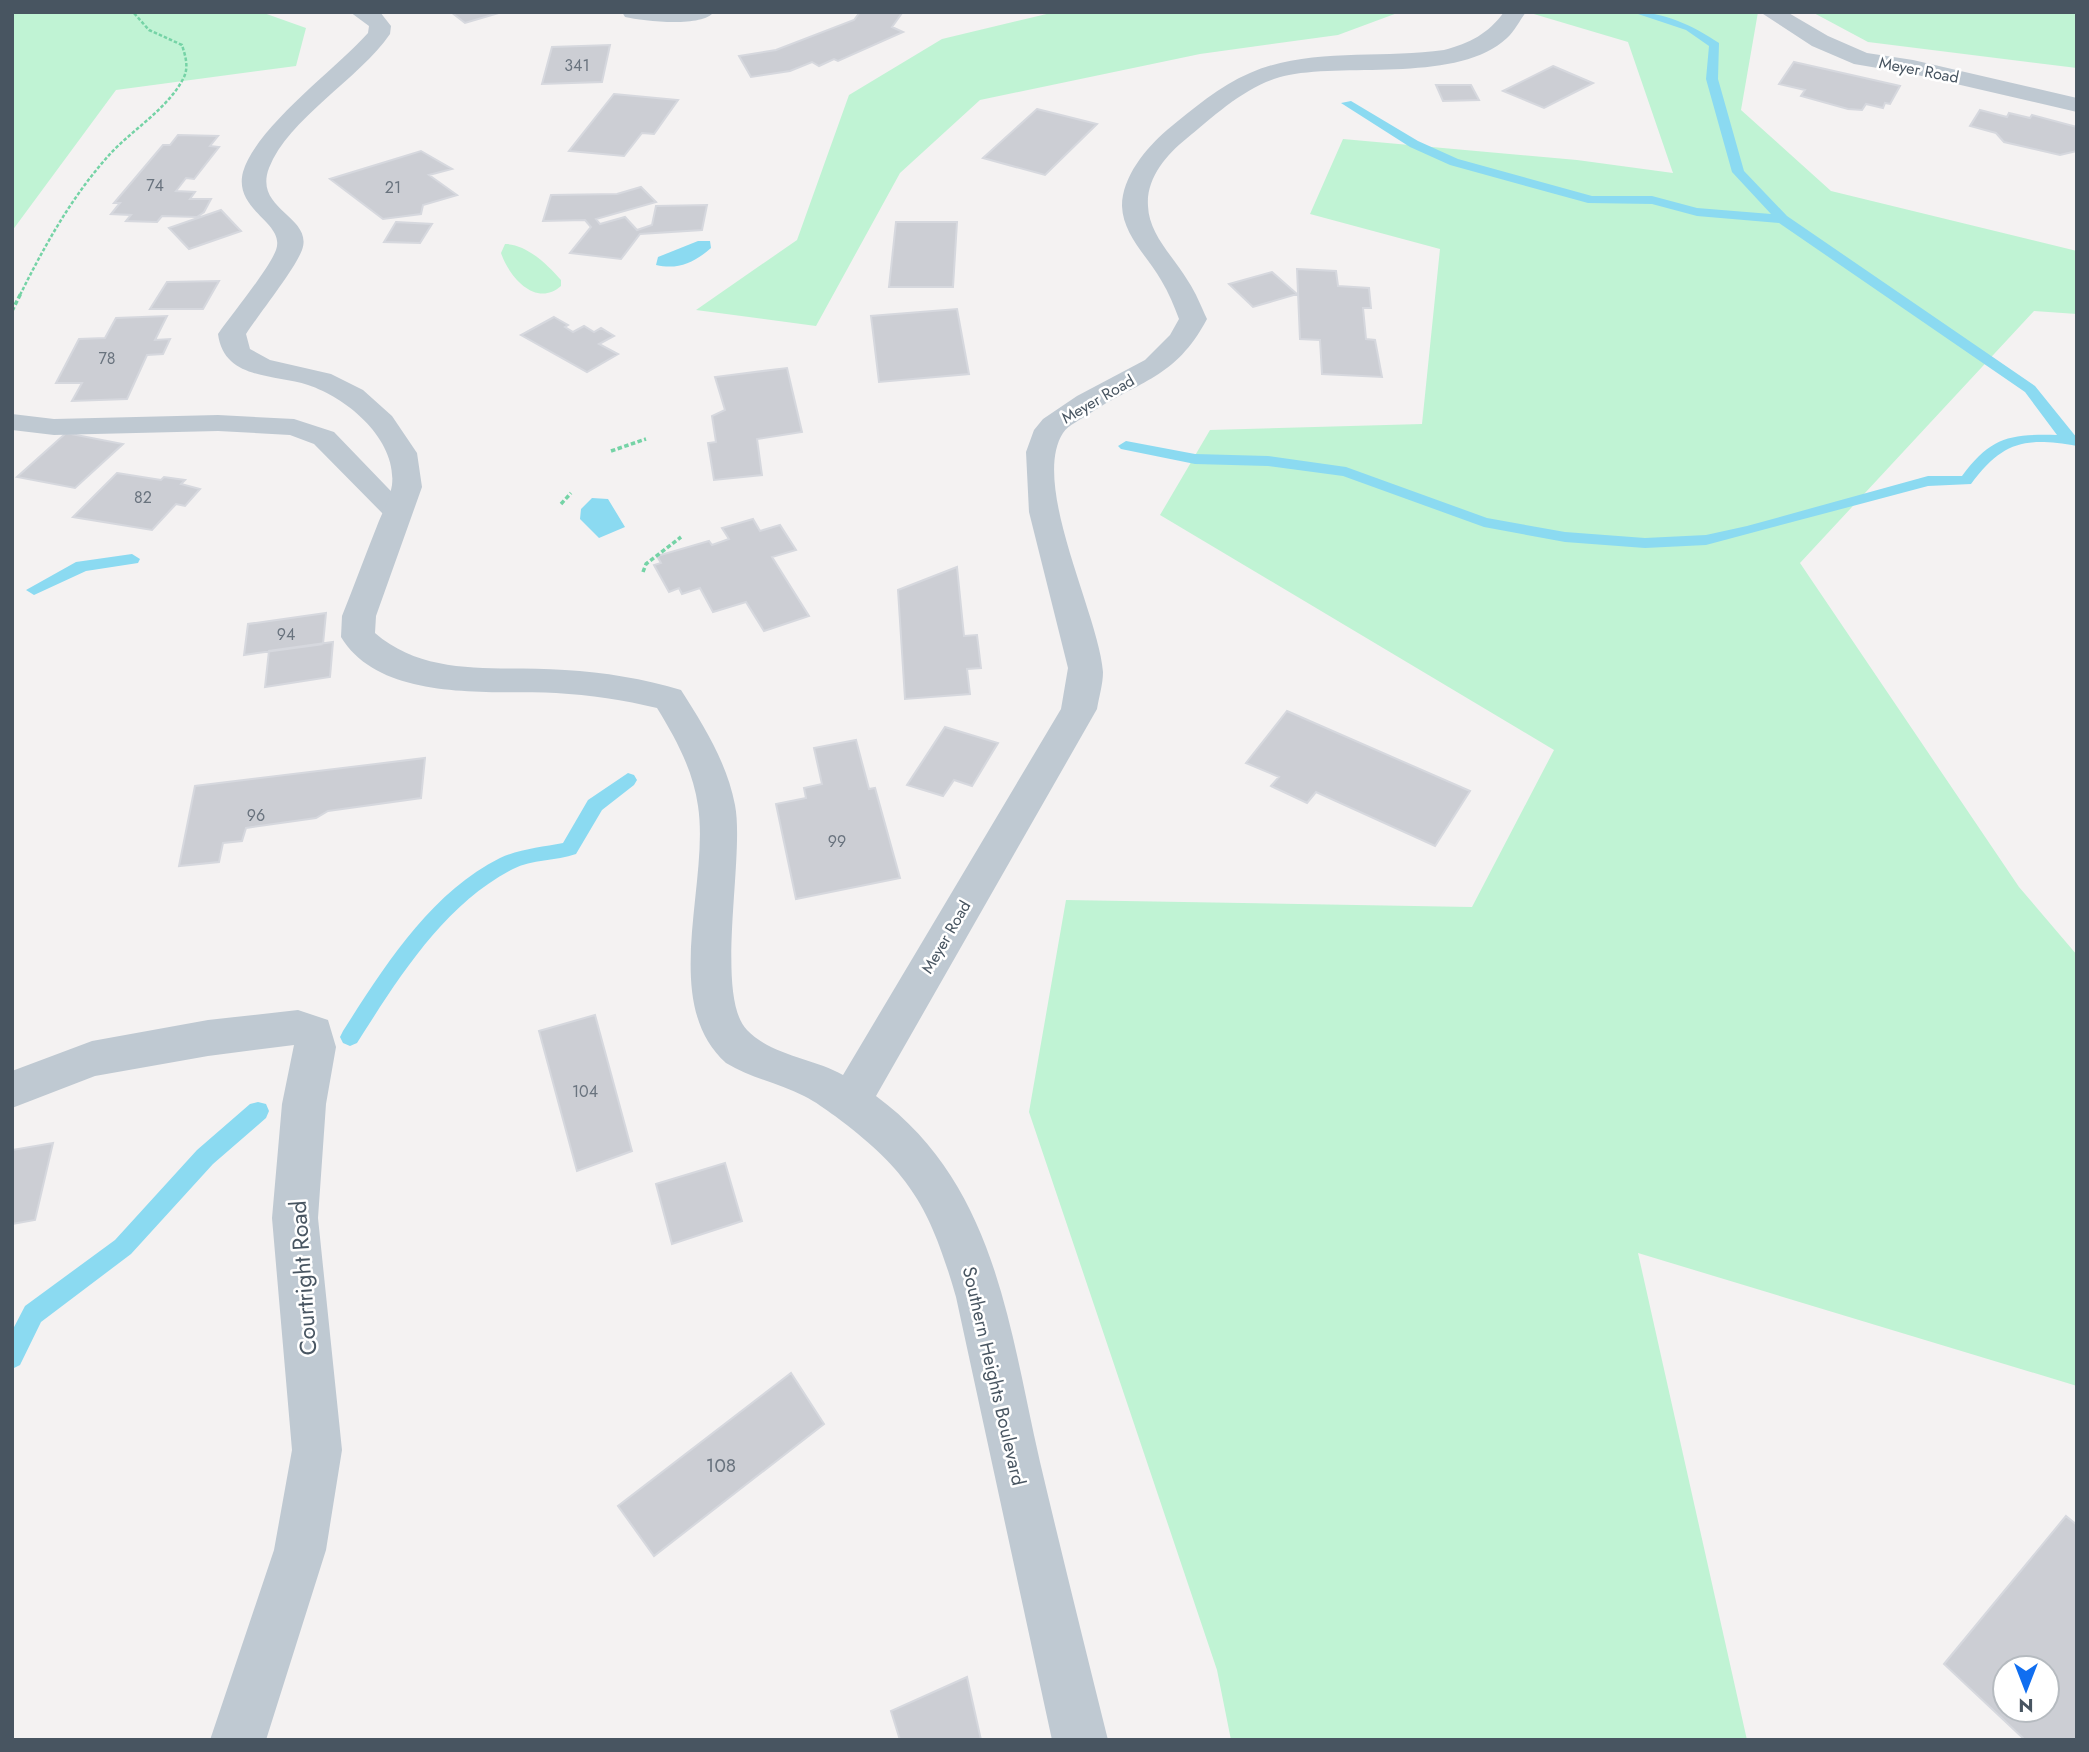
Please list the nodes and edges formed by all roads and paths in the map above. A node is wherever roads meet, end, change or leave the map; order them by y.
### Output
1 (133, 12) edge
2 (361, 12) edge
3 (633, 12) edge
4 (1515, 12) edge
5 (1771, 12) edge
6 (706, 13) edge
7 (2077, 105) edge
8 (12, 311) edge
9 (12, 422) edge
10 (646, 439) dead end
11 (611, 451) dead end
12 (571, 493) dead end
13 (561, 505) dead end
14 (397, 513) junction
15 (681, 537) dead end
16 (643, 572) dead end
17 (12, 1090) edge
18 (849, 1103) junction
19 (238, 1740) edge
20 (1080, 1740) edge

1 - 8 path
2 - 14 street, Southern Heights Boulevard
3 - 6 street
4 - 18 street, Meyer Road
5 - 7 street, Meyer Road
9 - 14 lane
10 - 11 path
12 - 13 path
14 - 18 street, Southern Heights Boulevard
15 - 16 path
17 - 19 street, Courtright Road
18 - 20 street, Southern Heights Boulevard

